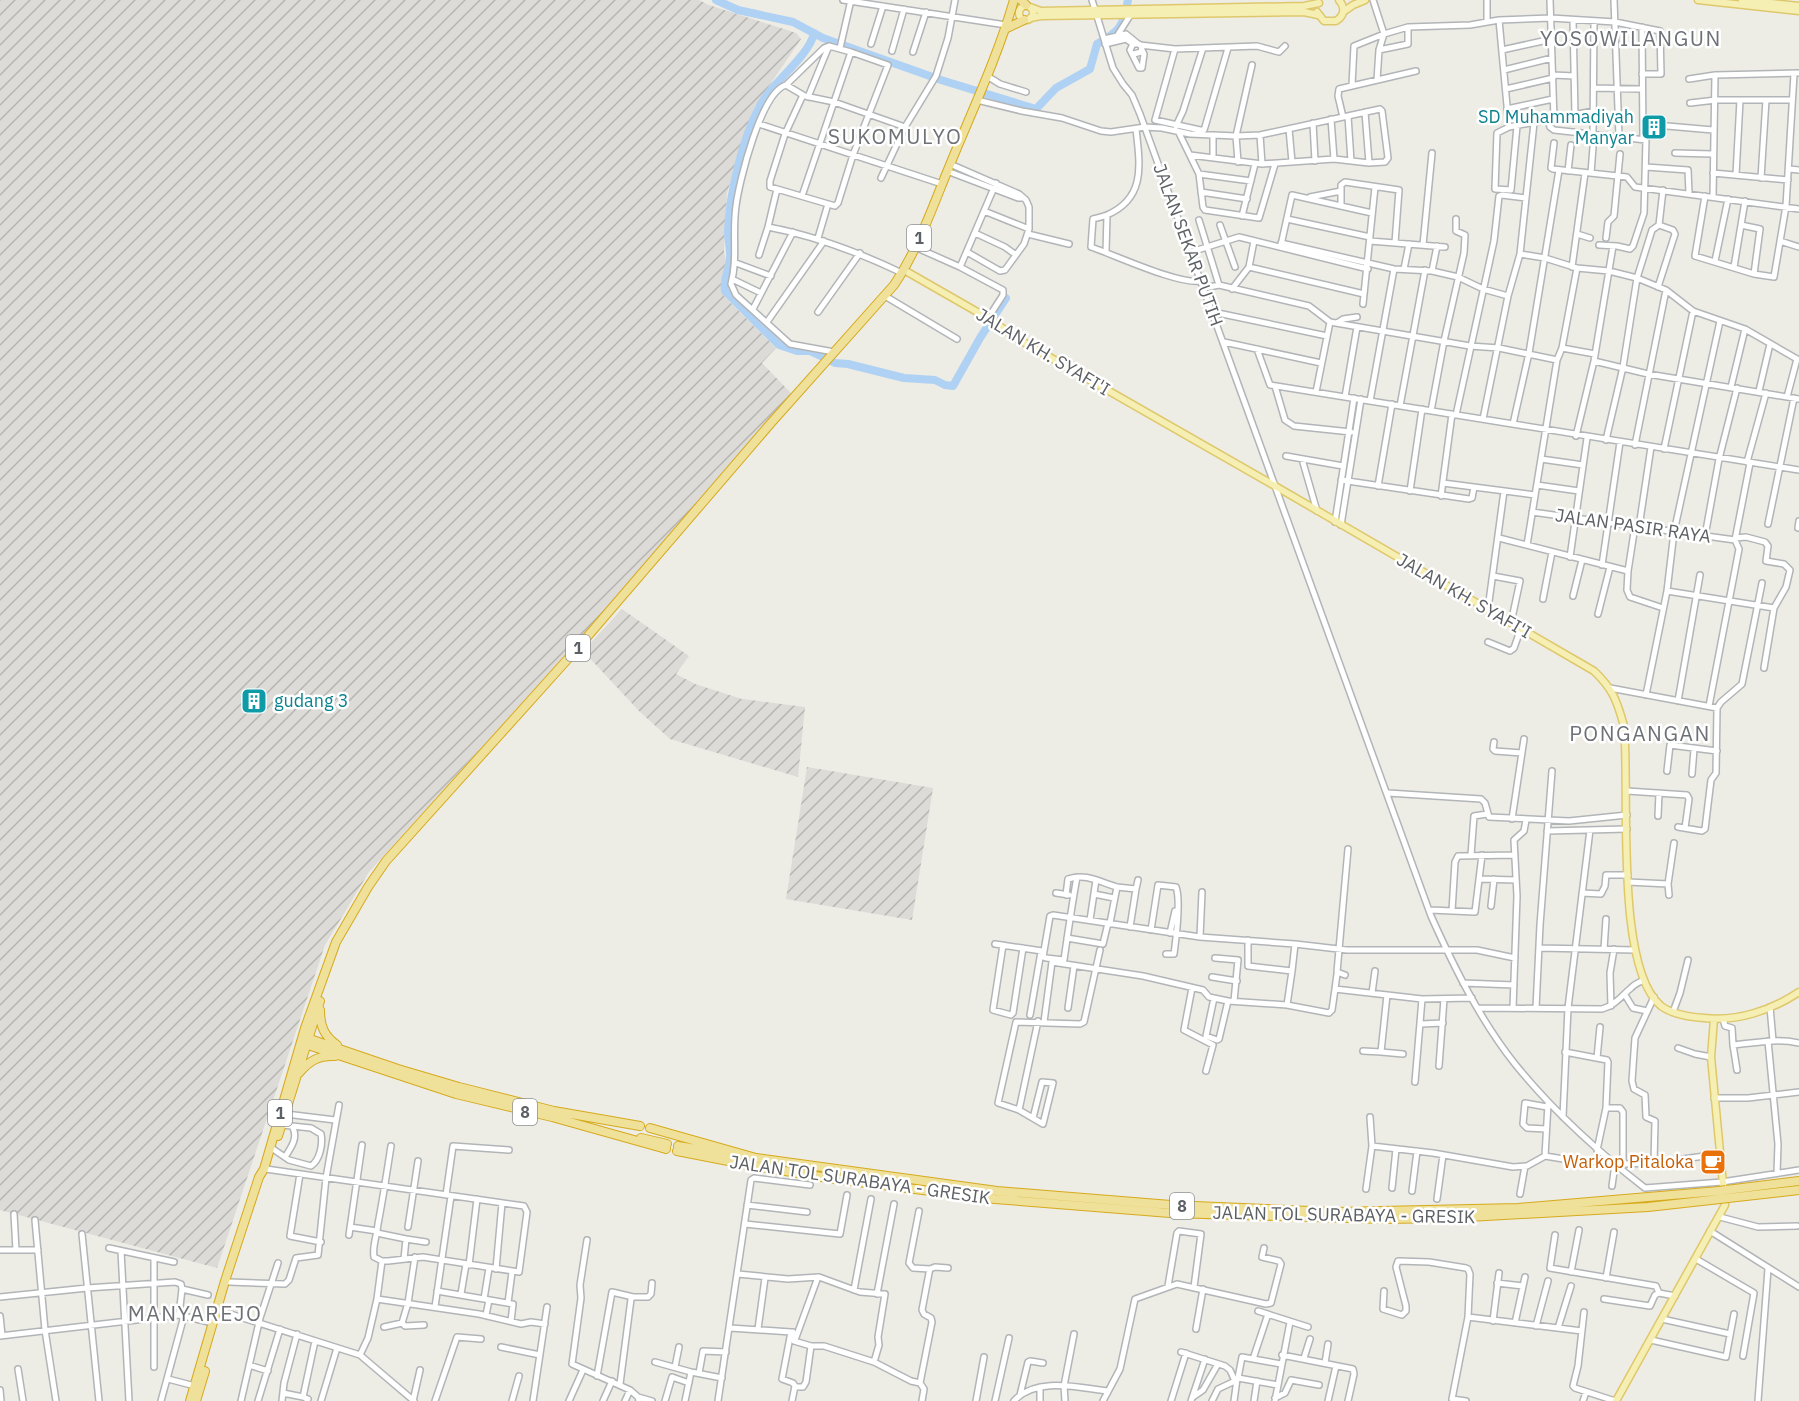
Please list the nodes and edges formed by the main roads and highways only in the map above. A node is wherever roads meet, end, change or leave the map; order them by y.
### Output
1 (1340, 0) edge
2 (1365, 0) edge
3 (1698, 0) edge
4 (1703, 0) edge
5 (1742, 0) edge
6 (1747, 0) edge
7 (1320, 2) edge
8 (1025, 5) edge
9 (1799, 6) edge
10 (1012, 7) edge
11 (1237, 7) edge
12 (1780, 7) junction
13 (1799, 11) edge
14 (1094, 12) junction
15 (1343, 12) junction
16 (1318, 15) junction
17 (1024, 18) junction
18 (1006, 27) junction
19 (903, 271) junction
20 (340, 937) junction
21 (1799, 992) edge
22 (320, 1002) junction
23 (1714, 1019) junction
24 (305, 1040) junction
25 (341, 1052) junction
26 (296, 1077) junction
27 (554, 1111) junction
28 (640, 1126) dead end
29 (650, 1128) dead end
30 (756, 1158) junction
31 (1799, 1181) edge
32 (1799, 1190) edge
33 (1723, 1194) junction
34 (190, 1401) edge
35 (196, 1401) edge
36 (1615, 1401) edge

1 - 15 main road
2 - 15 main road
3 - 4 main road
4 - 12 main road
5 - 6 main road
6 - 12 main road
7 - 11 main road
7 - 16 main road
8 - 10 main road
8 - 14 main road
8 - 17 main road
8 - 17 main road
9 - 12 main road
10 - 17 main road
10 - 18 highway, 1
11 - 14 main road
11 - 16 main road
12 - 13 main road
14 - 17 main road
15 - 16 main road
17 - 18 highway
18 - 19 highway, 1
19 - 20 highway, 1
19 - 23 main road, JALAN KH. SYAFI'I
20 - 22 highway, 1
20 - 24 highway, 1
21 - 23 main road, JALAN KH. SYAFI'I
22 - 24 highway, 1
22 - 25 highway
23 - 33 main road
24 - 25 highway, 8
24 - 26 highway, 1
24 - 34 highway, 1
25 - 26 highway
25 - 27 highway, 8
25 - 27 highway, 8
26 - 35 highway, 1
27 - 28 highway, 8
29 - 30 highway, JALAN TOL SURABAYA - GRESIK / 8
30 - 33 highway, JALAN TOL SURABAYA - GRESIK / 8
30 - 33 highway, JALAN TOL SURABAYA - GRESIK / 8
31 - 33 highway, JALAN TOL SURABAYA - GRESIK / 8
32 - 33 highway, JALAN TOL SURABAYA - GRESIK / 8
33 - 36 main road

